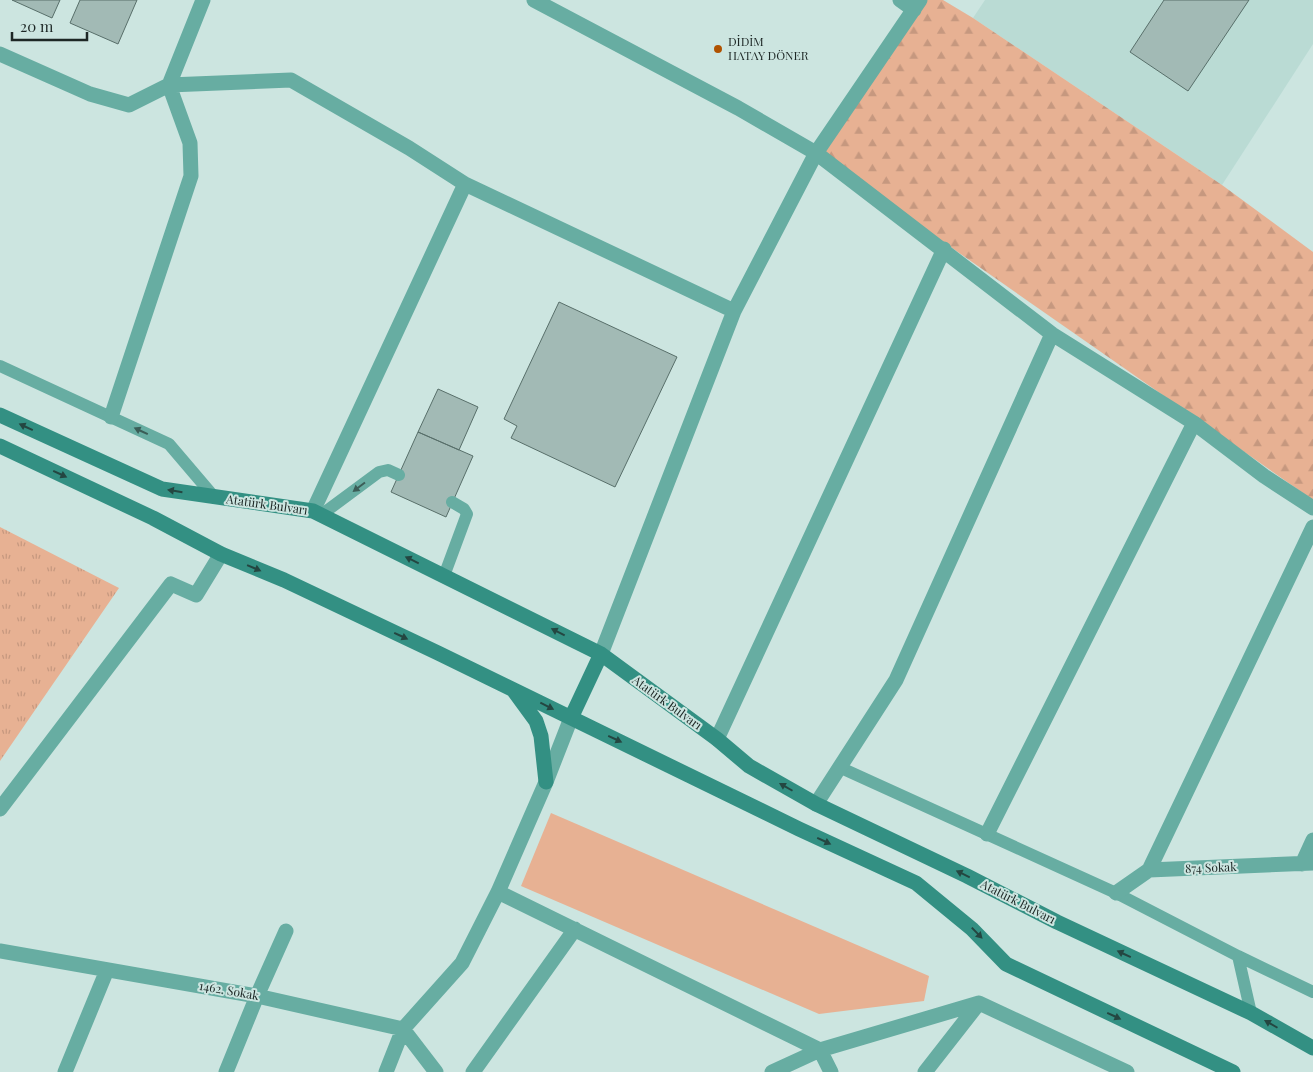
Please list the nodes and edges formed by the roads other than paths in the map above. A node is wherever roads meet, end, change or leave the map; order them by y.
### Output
1 (203, 0) edge
2 (534, 0) edge
3 (900, 0) edge
4 (917, 5) edge
5 (2, 61) edge
6 (170, 85) junction
7 (816, 153) junction
8 (466, 184) junction
9 (944, 249) junction
10 (734, 311) junction
11 (1052, 334) junction
12 (0, 366) edge
13 (0, 415) edge
14 (111, 417) junction
15 (1194, 423) junction
16 (0, 446) edge
17 (399, 475) dead end
18 (216, 498) junction
19 (452, 502) dead end
20 (1313, 508) edge
21 (317, 513) junction
22 (1313, 527) edge
23 (221, 554) junction
24 (444, 576) junction
25 (601, 654) junction
26 (512, 688) junction
27 (571, 718) junction
28 (717, 739) junction
29 (839, 767) junction
30 (546, 782) junction
31 (816, 804) junction
32 (0, 809) edge
33 (987, 834) junction
34 (1313, 840) edge
35 (1307, 864) edge
36 (1149, 870) junction
37 (498, 892) junction
38 (1116, 893) junction
39 (575, 929) junction
40 (286, 931) dead end
41 (0, 951) edge
42 (1238, 956) junction
43 (106, 970) junction
44 (1313, 992) edge
45 (257, 996) junction
46 (979, 1004) junction
47 (1251, 1013) junction
48 (402, 1029) junction
49 (1313, 1048) edge
50 (820, 1050) junction
51 (65, 1072) edge
52 (226, 1072) edge
53 (386, 1072) edge
54 (436, 1072) edge
55 (474, 1072) edge
56 (772, 1072) edge
57 (831, 1072) edge
58 (925, 1072) edge
59 (1127, 1072) edge
60 (1233, 1072) edge

1 - 6 street
2 - 7 street
3 - 4 street
4 - 7 street
5 - 6 street
6 - 8 street
6 - 14 street
7 - 9 street
7 - 10 street
8 - 10 street
8 - 21 street
9 - 11 street
9 - 28 street
10 - 25 street
11 - 15 street
11 - 29 street
12 - 14 lane
18 -> 13 main road, Atatürk Bulvarı
18 -> 14 lane
15 - 20 street
15 - 33 street
16 -> 23 main road
17 -> 21 lane
18 - 21 main road, Atatürk Bulvarı
19 - 24 lane
24 -> 21 main road, Atatürk Bulvarı
22 - 36 street
23 -> 26 main road
23 - 32 street
25 -> 24 main road, Atatürk Bulvarı
25 - 27 main road
25 - 28 main road, Atatürk Bulvarı
26 -> 27 main road
26 - 30 main road
27 - 30 street
27 -> 60 main road
31 -> 28 main road, Atatürk Bulvarı
29 - 31 street
29 - 33 lane
30 - 37 street
47 -> 31 main road, Atatürk Bulvarı
33 - 38 lane
34 - 35 street
35 - 36 street, 874 Sokak
36 - 38 street
37 - 39 street
37 - 48 street
38 - 42 lane
39 - 50 street
39 - 55 street
40 - 45 street
41 - 43 street, 1462. Sokak
42 - 44 lane
42 - 47 lane
43 - 45 street, 1462. Sokak
43 - 51 street
45 - 48 street, 1462. Sokak
45 - 52 street
46 - 50 street
46 - 58 street
46 - 59 street
49 -> 47 main road, Atatürk Bulvarı
48 - 53 street
48 - 54 street
50 - 56 street
50 - 57 street

